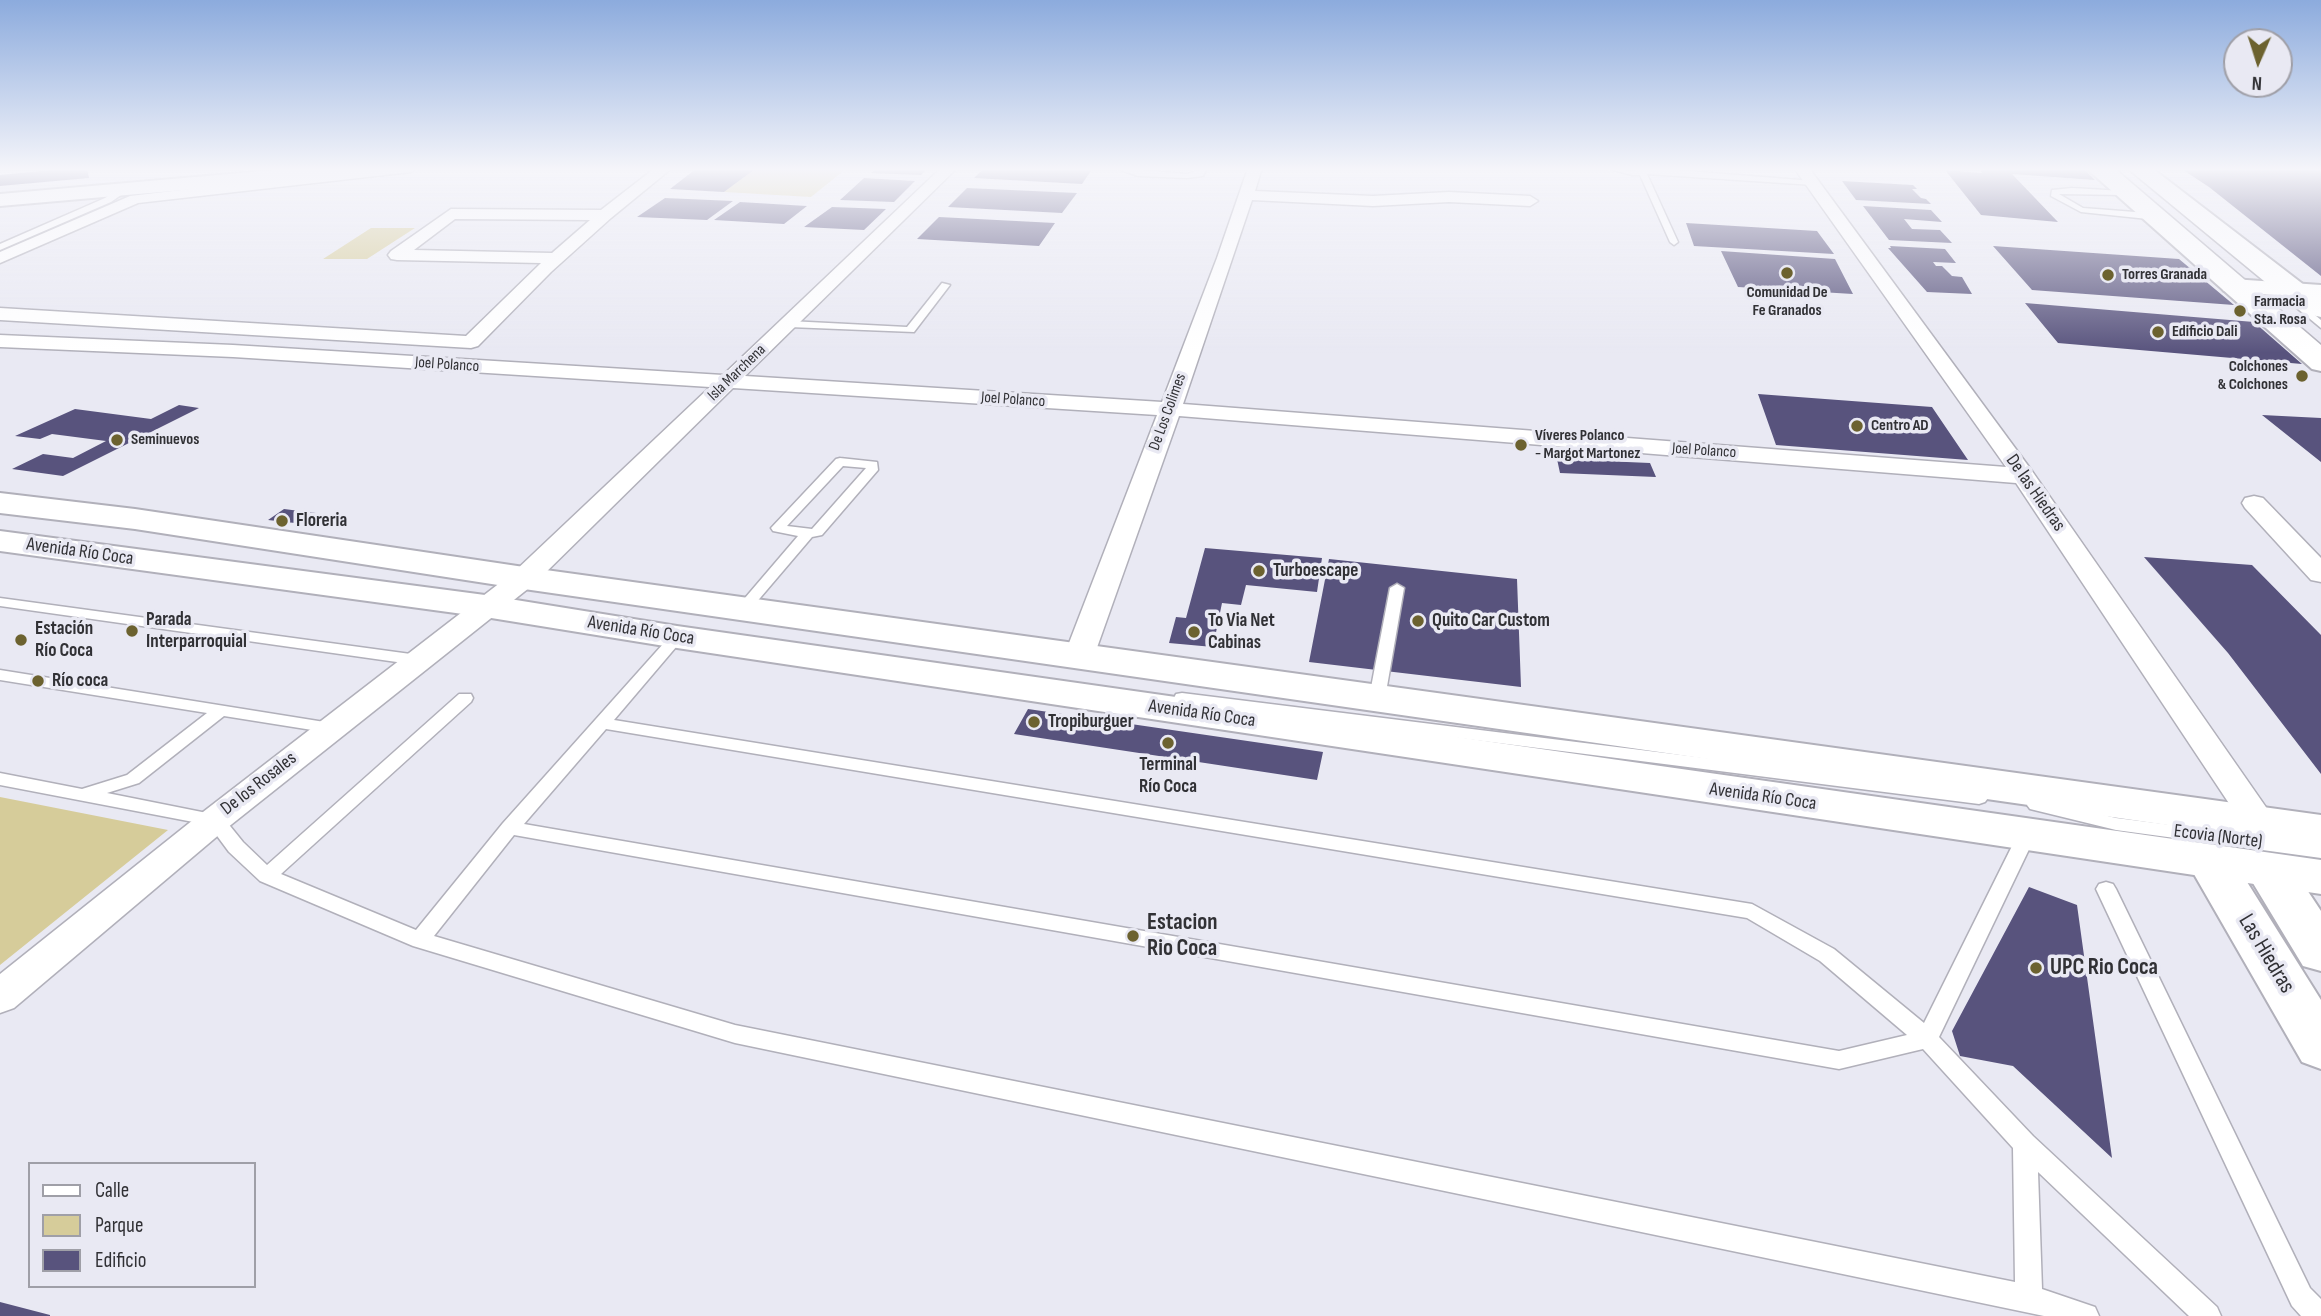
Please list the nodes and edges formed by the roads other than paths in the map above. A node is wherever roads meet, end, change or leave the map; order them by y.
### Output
1 (40, 229) edge
2 (65, 229) edge
3 (431, 229) edge
4 (589, 229) edge
5 (887, 229) edge
6 (1235, 229) edge
7 (1669, 229) edge
8 (1846, 229) edge
9 (2171, 229) edge
10 (2192, 229) edge
11 (2203, 229) edge
12 (2209, 229) edge
13 (1674, 242) dead end
14 (0, 247) edge
15 (0, 258) edge
16 (557, 258) junction
17 (944, 285) dead end
18 (2283, 295) edge
19 (0, 314) edge
20 (789, 324) junction
21 (2321, 325) edge
22 (0, 341) edge
23 (2321, 350) edge
24 (2321, 363) edge
25 (728, 382) junction
26 (1168, 409) junction
27 (2024, 476) junction
28 (0, 503) edge
29 (2254, 503) dead end
30 (807, 534) junction
31 (0, 541) edge
32 (2321, 574) edge
33 (524, 578) junction
34 (1397, 588) dead end
35 (0, 602) edge
36 (485, 606) junction
37 (744, 608) junction
38 (677, 637) junction
39 (1079, 656) junction
40 (418, 660) junction
41 (0, 675) edge
42 (465, 698) dead end
43 (1377, 698) junction
44 (220, 711) junction
45 (602, 723) junction
46 (331, 728) junction
47 (0, 779) edge
48 (83, 795) junction
49 (215, 820) junction
50 (2260, 823) junction
51 (2116, 824) junction
52 (510, 828) junction
53 (2321, 831) edge
54 (2027, 835) junction
55 (2321, 851) edge
56 (2210, 862) junction
57 (2269, 870) junction
58 (267, 876) junction
59 (2321, 877) edge
60 (2106, 889) dead end
61 (420, 940) junction
62 (2321, 952) edge
63 (0, 996) edge
64 (1927, 1040) junction
65 (2321, 1046) edge
66 (2025, 1144) junction
67 (2029, 1298) junction
68 (2086, 1316) edge
69 (2208, 1316) edge
70 (2319, 1316) edge

1 - 14 lane
2 - 15 street
3 - 16 street
4 - 16 street
5 - 20 street, Isla Marchena
6 - 26 street, De Los Colimes
7 - 13 lane
8 - 27 street, De las Hiedras
9 - 18 main road
10 - 18 lane
11 - 18 lane
12 - 18 main road
16 - 19 street
17 - 20 lane
18 - 21 lane
18 - 23 lane
18 - 24 main road
20 - 25 street, Isla Marchena
22 - 25 street, Joel Polanco
25 - 26 street, Joel Polanco
25 - 33 street, Isla Marchena
26 - 27 street, Joel Polanco
26 - 39 street, De Los Colimes
27 - 50 street, De las Hiedras
28 - 33 main road, Avenida Río Coca
29 - 32 street
30 - 30 lane
30 - 37 lane
31 - 36 main road, Avenida Río Coca
33 - 36 street, De los Rosales
33 - 37 main road, Avenida Río Coca
34 - 43 lane
35 - 40 lane
36 - 38 main road, Avenida Río Coca
36 - 40 street, De los Rosales
37 - 39 main road, Avenida Río Coca
38 - 45 lane
38 - 51 lane
38 - 54 main road, Avenida Río Coca
39 - 43 main road, Avenida Río Coca
40 - 46 street, De los Rosales
41 - 44 lane
42 - 58 lane
43 - 50 main road, Avenida Río Coca
44 - 46 lane
44 - 48 lane
45 - 52 lane
45 - 64 lane
46 - 49 street, De los Rosales
47 - 48 lane
48 - 49 lane
49 - 58 lane
49 - 63 street, De los Rosales
50 - 53 main road, Avenida Río Coca
51 - 54 lane
51 - 55 lane, Ecovia (Norte)
52 - 61 lane
52 - 64 lane
54 - 56 main road, Avenida Río Coca
54 - 64 lane
56 - 57 main road, Avenida Río Coca
56 - 65 main road, Las Hiedras
57 - 59 main road, Avenida Río Coca
57 - 62 main road
58 - 61 lane
60 - 70 lane
61 - 67 lane
64 - 66 lane
66 - 67 lane
66 - 69 lane
67 - 68 lane

